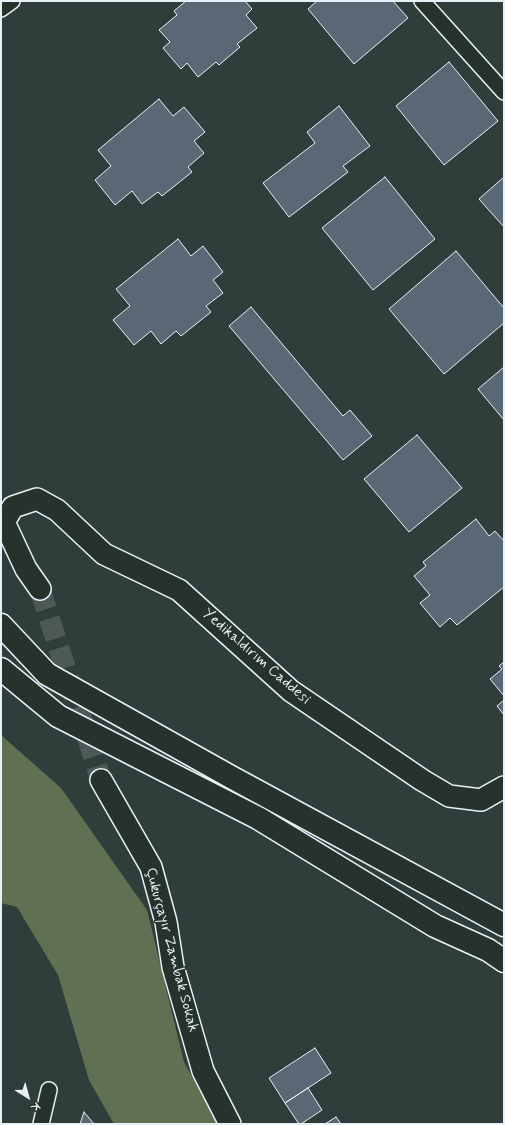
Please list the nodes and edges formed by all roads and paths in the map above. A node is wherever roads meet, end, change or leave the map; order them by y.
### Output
1 (12, 1) edge
2 (422, 1) edge
3 (1, 9) edge
4 (504, 92) edge
5 (40, 589) tunnel mouth
6 (1, 625) edge
7 (1, 669) edge
8 (101, 780) tunnel mouth
9 (504, 787) edge
10 (504, 925) edge
11 (504, 961) edge
12 (49, 1090) dead end
13 (41, 1124) edge
14 (230, 1124) edge

1 - 3 street
2 - 4 street
5 - 9 street, Yedikaldırım Caddesi
6 - 10 main road
7 - 11 main road
8 - 14 street, Çukurçayır Zambak Sokak
12 - 13 street

